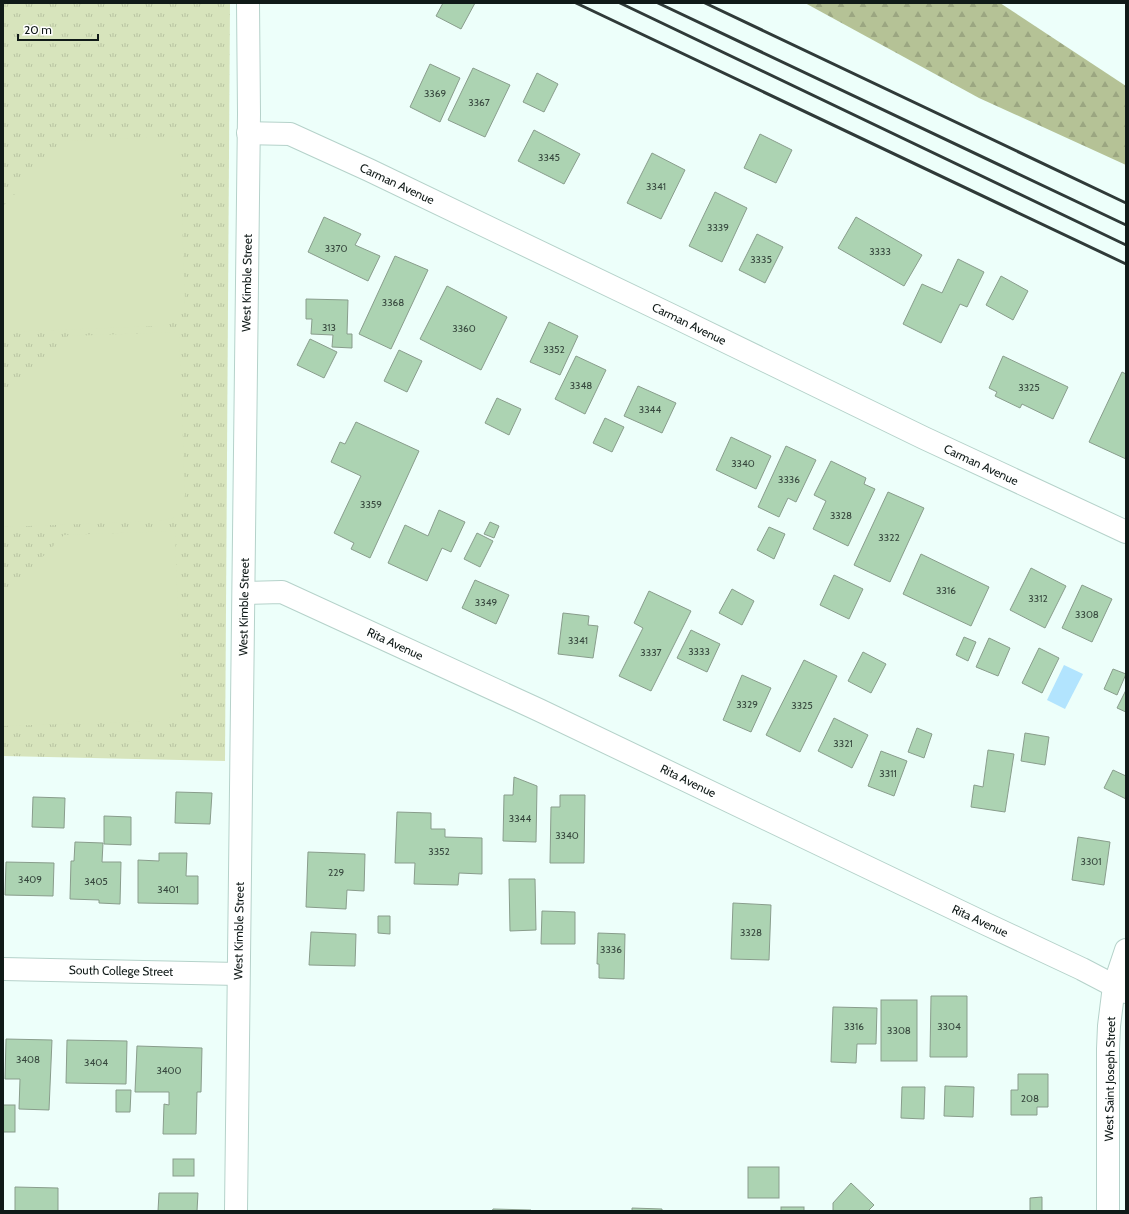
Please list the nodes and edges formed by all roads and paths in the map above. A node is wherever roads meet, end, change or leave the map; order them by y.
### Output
1 (248, 3) edge
2 (248, 133) junction
3 (1126, 532) edge
4 (244, 593) junction
5 (1126, 950) edge
6 (3, 969) edge
7 (238, 974) junction
8 (1120, 989) edge
9 (236, 1211) edge
10 (1108, 1211) edge

1 - 2 street, West Kimble Street
2 - 3 street, Carman Avenue
2 - 4 street, West Kimble Street
4 - 7 street, West Kimble Street
4 - 8 street, Rita Avenue
5 - 8 street, West Saint Joseph Street
6 - 7 street, South College Street
7 - 9 street, West Kimble Street
8 - 10 street, West Saint Joseph Street

